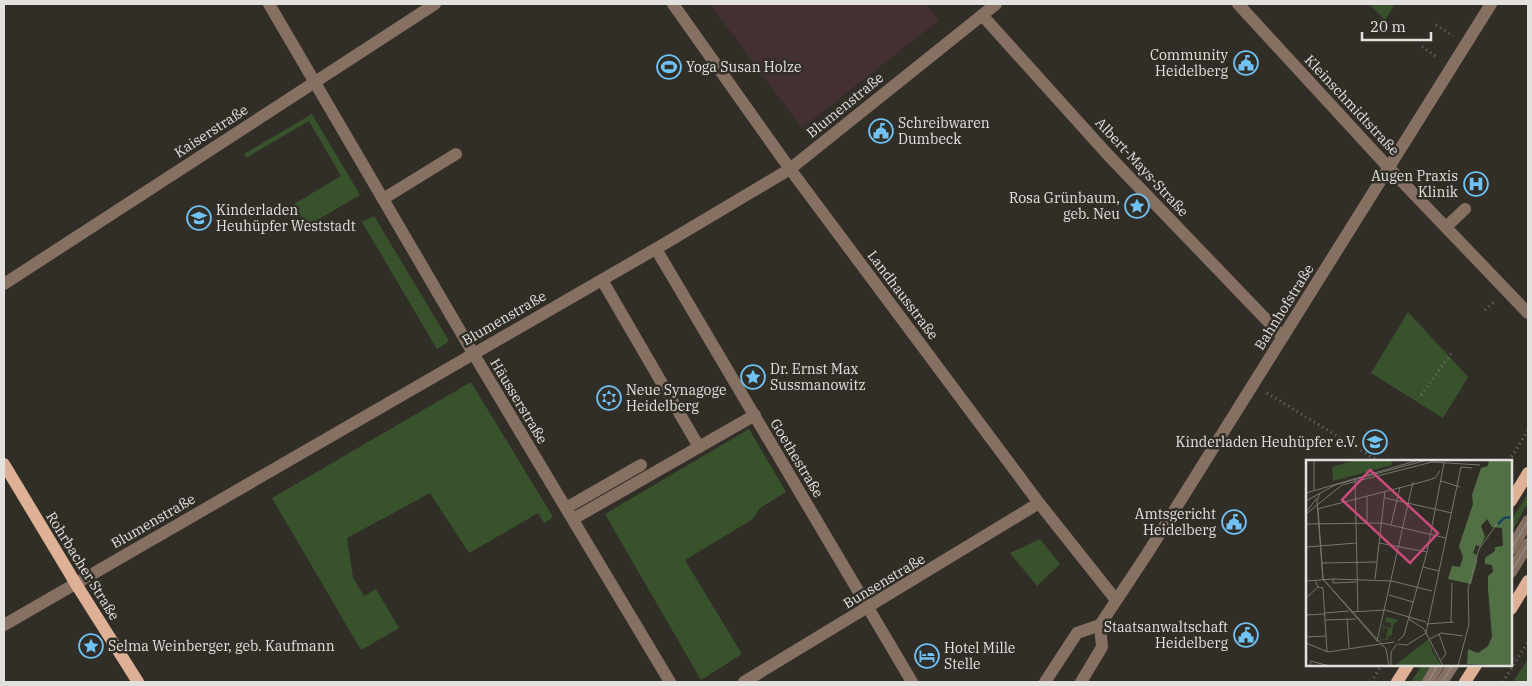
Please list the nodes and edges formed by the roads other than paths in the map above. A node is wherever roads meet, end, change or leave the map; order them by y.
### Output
1 (269, 4) edge
2 (435, 4) edge
3 (672, 4) edge
4 (996, 4) edge
5 (1238, 4) edge
6 (1491, 4) edge
7 (982, 15) junction
8 (315, 82) junction
9 (456, 154) dead end
10 (790, 168) junction
11 (1389, 168) junction
12 (384, 199) junction
13 (1465, 209) dead end
14 (1446, 227) junction
15 (660, 246) junction
16 (602, 280) junction
17 (4, 284) edge
18 (1528, 312) edge
19 (1283, 337) junction
20 (473, 353) junction
21 (755, 415) junction
22 (699, 447) junction
23 (4, 464) edge
24 (641, 465) dead end
25 (1528, 473) edge
26 (1512, 500) edge
27 (1039, 503) junction
28 (570, 513) junction
29 (1528, 521) edge
30 (1528, 544) edge
31 (1512, 547) edge
32 (1512, 570) edge
33 (1528, 581) edge
34 (76, 584) junction
35 (1116, 600) junction
36 (1512, 607) edge
37 (868, 608) junction
38 (4, 625) edge
39 (1100, 625) junction
40 (1407, 666) edge
41 (1437, 666) edge
42 (1452, 666) edge
43 (1475, 666) edge
44 (138, 682) edge
45 (670, 682) edge
46 (744, 682) edge
47 (912, 682) edge
48 (1045, 682) edge
49 (1081, 682) edge
50 (1397, 682) edge
51 (1428, 682) edge
52 (1442, 682) edge
53 (1465, 682) edge

1 - 8 street, Häusserstraße
2 - 8 street, Kaiserstraße
3 - 10 street, Landhausstraße
4 - 7 street, Blumenstraße
5 - 11 street, Kleinschmidtstraße
6 - 11 street, Bahnhofstraße
7 - 10 street, Blumenstraße
7 - 19 street, Albert-Mays-Straße
8 - 12 street, Häusserstraße
8 - 17 street, Kaiserstraße
9 - 12 street
10 - 15 street, Blumenstraße
10 - 27 street, Landhausstraße
11 - 14 street, Kleinschmidtstraße
11 - 19 street, Bahnhofstraße
12 - 20 street, Häusserstraße
13 - 14 street
14 - 18 street, Kleinschmidtstraße
15 - 16 street, Blumenstraße
15 - 21 street, Goethestraße
16 - 20 street, Blumenstraße
16 - 22 street
19 - 35 street, Bahnhofstraße
20 - 28 street, Häusserstraße
20 - 34 street, Blumenstraße
21 - 22 street
21 - 37 street, Goethestraße
22 - 28 street
23 - 34 main road, Rohrbacher Straße
24 - 28 street
25 - 26 main road
27 - 35 street, Landhausstraße
27 - 37 street, Bunsenstraße
28 - 45 street, Häusserstraße
29 - 31 street
30 - 32 street
33 - 36 main road
34 - 38 street, Blumenstraße
34 - 44 main road, Rohrbacher Straße
35 - 39 street, Bahnhofstraße
37 - 46 street, Bunsenstraße
37 - 47 street, Goethestraße
39 - 48 street
39 - 49 street
40 - 50 main road
41 - 51 street
42 - 52 street
43 - 53 main road

